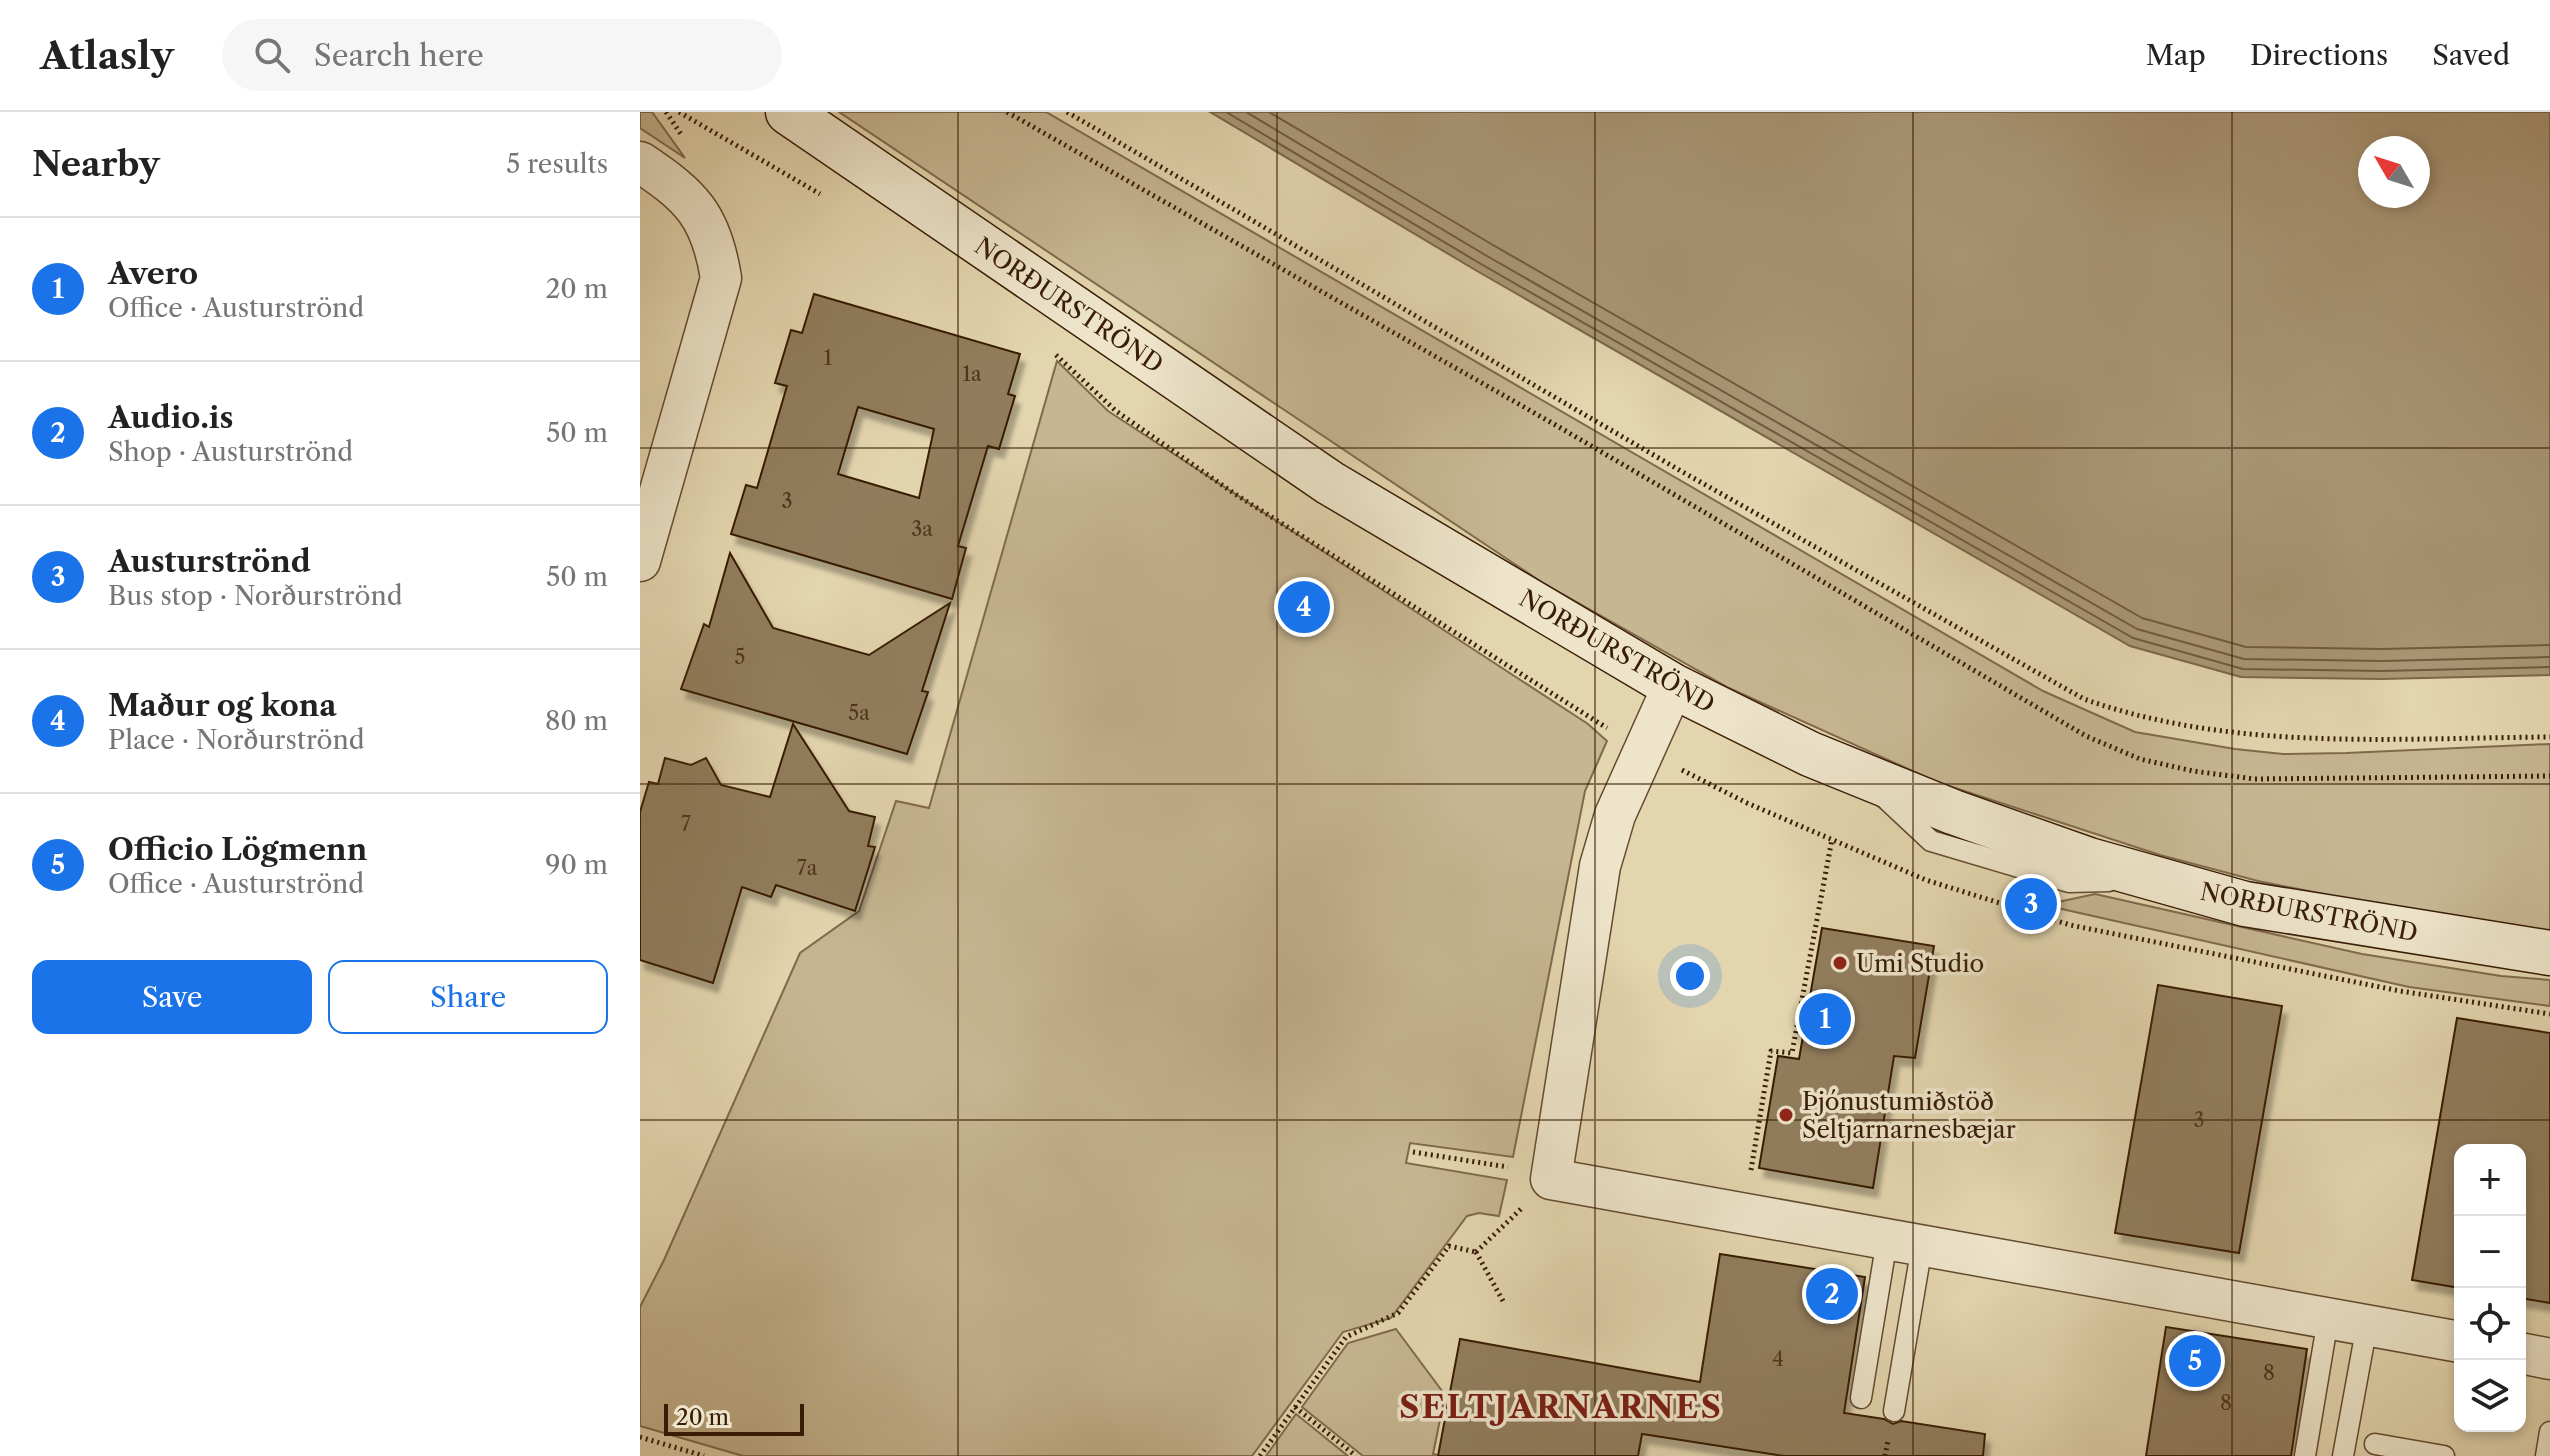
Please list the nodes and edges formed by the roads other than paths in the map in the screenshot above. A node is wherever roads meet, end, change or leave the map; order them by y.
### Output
1 (788, 112) edge
2 (640, 162) edge
3 (640, 561) edge
4 (1673, 686) junction
5 (2550, 953) edge
6 (1905, 1243) junction
7 (2328, 1319) junction
8 (2367, 1325) junction
9 (2454, 1341) edge
10 (2526, 1354) edge
11 (2550, 1359) edge
12 (1861, 1398) dead end
13 (1894, 1411) dead end
14 (2550, 1432) edge
15 (2375, 1444) dead end
16 (2305, 1456) edge
17 (2343, 1456) edge
18 (2444, 1456) edge
19 (2546, 1456) edge

1 - 4 street, NORÐURSTRÖND
2 - 3 street
4 - 5 street, NORÐURSTRÖND
4 - 6 street
6 - 7 street
6 - 12 lane
6 - 13 lane
7 - 8 street
7 - 16 lane
8 - 9 street
8 - 17 lane
10 - 11 street
14 - 19 lane
15 - 18 lane

